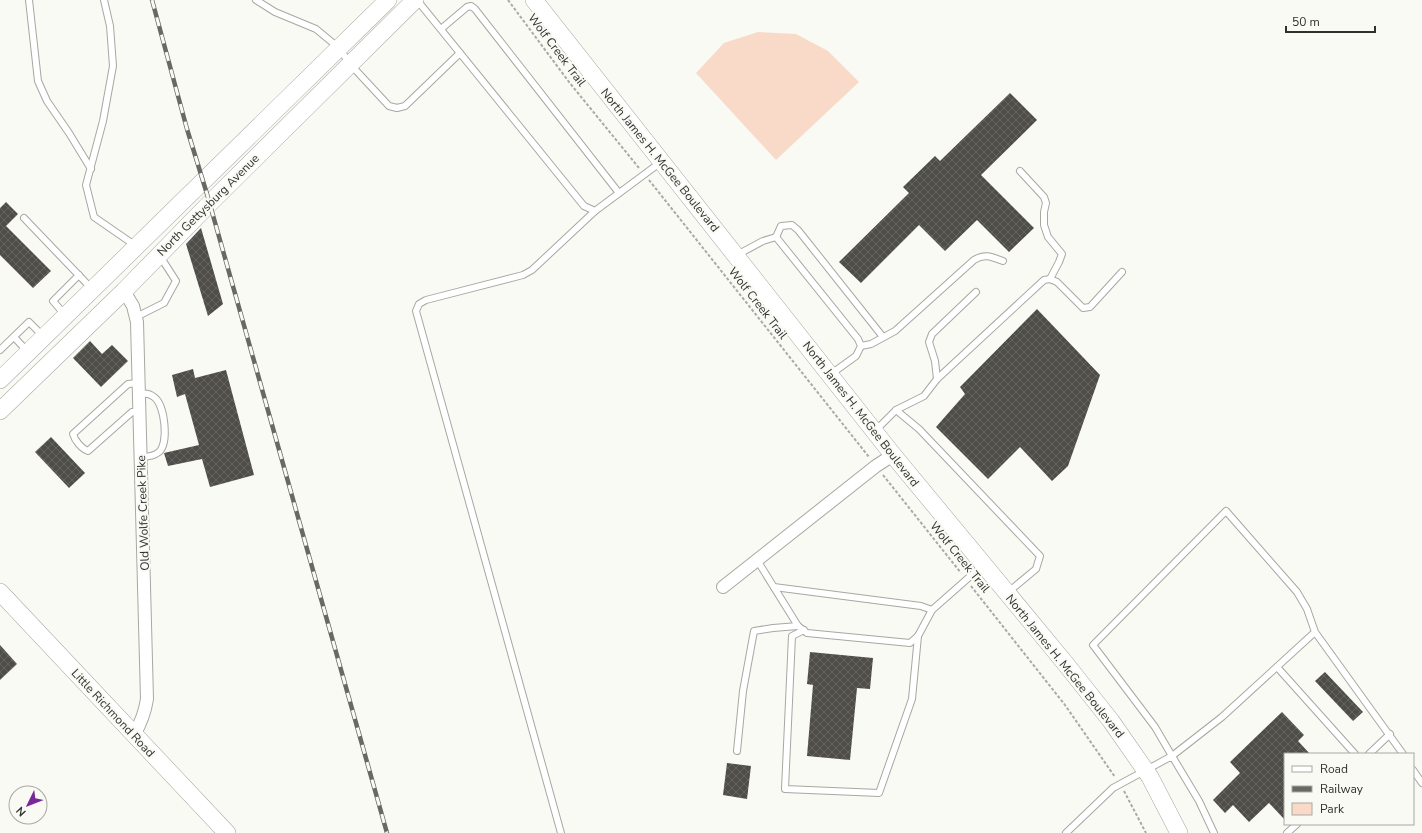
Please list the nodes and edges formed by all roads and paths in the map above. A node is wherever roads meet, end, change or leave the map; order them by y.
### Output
1 (29, 0) edge
2 (104, 0) edge
3 (256, 0) edge
4 (388, 0) edge
5 (416, 0) edge
6 (508, 0) edge
7 (534, 0) edge
8 (441, 29) junction
9 (339, 48) junction
10 (460, 53) junction
11 (350, 64) junction
12 (661, 162) junction
13 (91, 169) junction
14 (1020, 171) dead end
15 (644, 175) junction
16 (619, 193) junction
17 (595, 211) junction
18 (24, 218) dead end
19 (776, 238) junction
20 (137, 247) junction
21 (159, 255) junction
22 (736, 256) junction
23 (1003, 261) dead end
24 (1122, 272) dead end
25 (79, 275) junction
26 (1050, 279) junction
27 (93, 290) junction
28 (124, 291) junction
29 (976, 292) dead end
30 (66, 316) junction
31 (136, 317) junction
32 (14, 337) junction
33 (44, 337) junction
34 (883, 337) junction
35 (861, 346) junction
36 (0, 350) edge
37 (29, 352) junction
38 (830, 375) junction
39 (936, 378) junction
40 (0, 380) edge
41 (139, 388) junction
42 (896, 410) junction
43 (0, 411) edge
44 (140, 412) junction
45 (874, 432) junction
46 (893, 455) junction
47 (141, 457) junction
48 (876, 466) junction
49 (757, 560) junction
50 (984, 565) junction
51 (967, 580) junction
52 (723, 587) dead end
53 (774, 587) junction
54 (0, 592) edge
55 (1007, 593) junction
56 (932, 610) junction
57 (798, 626) junction
58 (804, 630) junction
59 (1315, 632) junction
60 (918, 636) junction
61 (1277, 668) junction
62 (134, 734) junction
63 (1390, 734) junction
64 (737, 751) dead end
65 (1354, 753) edge
66 (1370, 753) edge
67 (1402, 753) edge
68 (1172, 756) junction
69 (1146, 770) junction
70 (1414, 771) edge
71 (1422, 783) edge
72 (1120, 784) junction
73 (1296, 825) edge
74 (227, 833) edge
75 (561, 833) edge
76 (1066, 833) edge
77 (1146, 833) edge
78 (1179, 833) edge
79 (1214, 833) edge
80 (1287, 833) edge

1 - 13 lane
2 - 13 lane
3 - 9 lane
4 - 9 main road, North Gettysburg Avenue
5 - 8 lane
5 - 11 main road, North Gettysburg Avenue
6 - 15 path, Wolf Creek Trail
7 - 12 main road, North James H. McGee Boulevard
8 - 10 lane
8 - 16 lane
9 - 11 lane
9 - 20 main road, North Gettysburg Avenue
10 - 11 lane
10 - 17 lane
11 - 21 main road, North Gettysburg Avenue
12 - 15 lane
12 - 22 main road, North James H. McGee Boulevard
13 - 20 lane
14 - 26 lane
15 - 16 lane
15 - 48 path, Wolf Creek Trail
16 - 17 lane
17 - 75 lane
18 - 25 lane
19 - 22 lane
19 - 34 lane
19 - 35 lane
20 - 27 main road, North Gettysburg Avenue
21 - 28 main road, North Gettysburg Avenue
21 - 31 lane
22 - 38 main road, North James H. McGee Boulevard
23 - 34 lane
24 - 26 lane
25 - 27 lane
25 - 30 lane
26 - 39 lane
27 - 30 main road, North Gettysburg Avenue
28 - 31 street, Old Wolfe Creek Pike
28 - 43 main road, North Gettysburg Avenue
29 - 39 lane
30 - 33 main road, North Gettysburg Avenue
31 - 41 street, Old Wolfe Creek Pike
32 - 33 lane
32 - 36 lane
32 - 37 lane
33 - 37 main road, North Gettysburg Avenue
34 - 35 lane
35 - 38 lane
37 - 40 main road, North Gettysburg Avenue
38 - 45 main road, North James H. McGee Boulevard
39 - 42 lane
41 - 44 street, Old Wolfe Creek Pike
41 - 44 lane
41 - 47 lane
42 - 45 lane
42 - 55 lane
44 - 47 street, Old Wolfe Creek Pike
45 - 46 main road, North James H. McGee Boulevard
46 - 48 street
46 - 50 main road, North James H. McGee Boulevard
47 - 62 street, Old Wolfe Creek Pike
48 - 49 street
48 - 51 path, Wolf Creek Trail
49 - 52 street
49 - 53 lane
50 - 51 lane
50 - 55 main road, North James H. McGee Boulevard
51 - 56 lane
51 - 72 path, Wolf Creek Trail
53 - 56 lane
53 - 57 lane
54 - 62 main road, Little Richmond Road
55 - 69 main road, North James H. McGee Boulevard
56 - 60 lane
57 - 58 lane
57 - 64 lane
58 - 60 lane
58 - 60 lane
59 - 61 lane
59 - 63 lane
59 - 68 lane
61 - 65 lane
61 - 68 lane
62 - 74 main road, Little Richmond Road
63 - 66 lane
63 - 67 lane
68 - 69 lane
68 - 79 lane
69 - 72 lane
69 - 78 main road, North James H. McGee Boulevard
70 - 71 lane
72 - 76 lane
72 - 77 path, Wolf Creek Trail
73 - 80 lane

